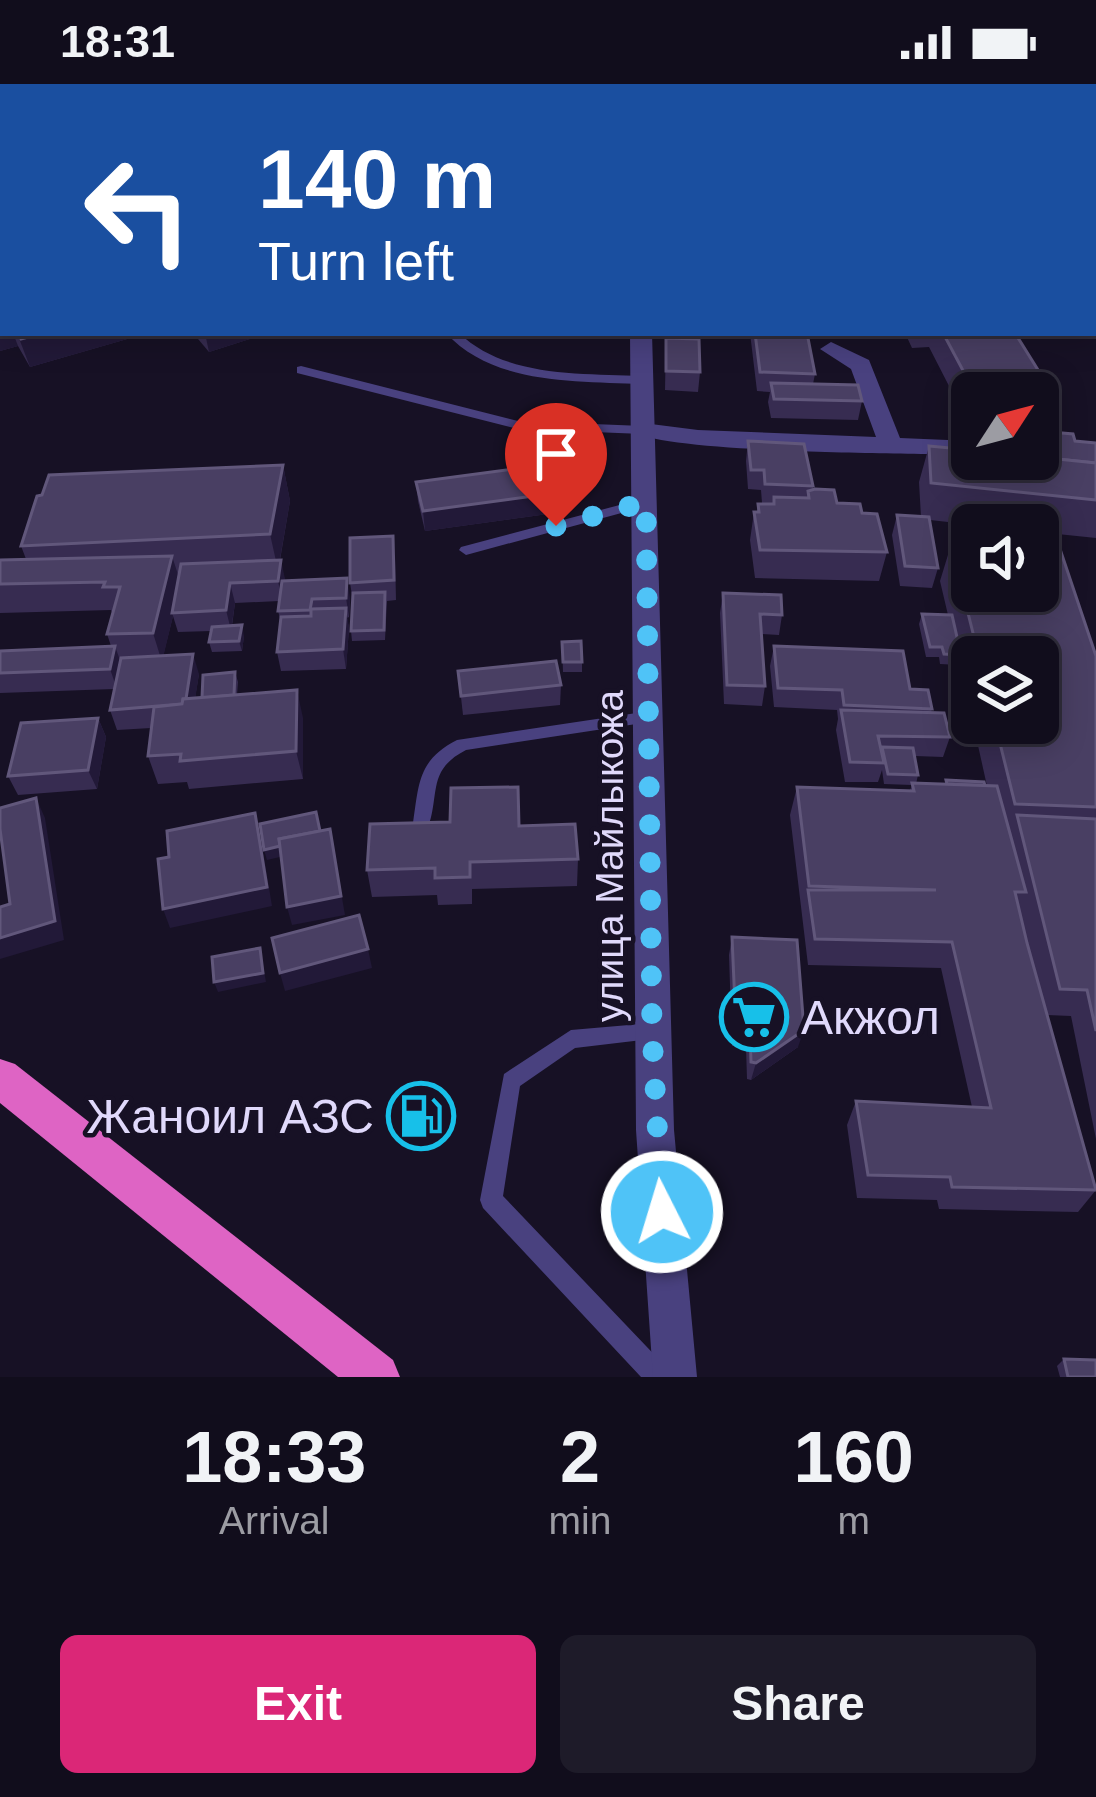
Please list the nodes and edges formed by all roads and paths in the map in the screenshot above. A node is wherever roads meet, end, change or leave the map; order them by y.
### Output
1 (454, 336) edge
2 (641, 336) edge
3 (832, 349) dead end
4 (301, 370) dead end
5 (642, 380) junction
6 (643, 430) junction
7 (891, 445) junction
8 (951, 447) edge
9 (646, 502) junction
10 (466, 550) dead end
11 (651, 717) junction
12 (422, 823) edge
13 (652, 1032) junction
14 (0, 1078) edge
15 (376, 1377) edge
16 (658, 1377) edge
17 (675, 1377) edge

1 - 5 lane
2 - 5 street, улица Майлыкожа
3 - 7 street
4 - 6 lane
5 - 6 street, улица Майлыкожа
6 - 7 street
6 - 9 street, улица Майлыкожа
7 - 8 street
9 - 10 lane
9 - 11 street, улица Майлыкожа
11 - 12 lane
11 - 13 street, улица Майлыкожа
13 - 16 lane
13 - 17 street, улица Майлыкожа
14 - 15 highway

